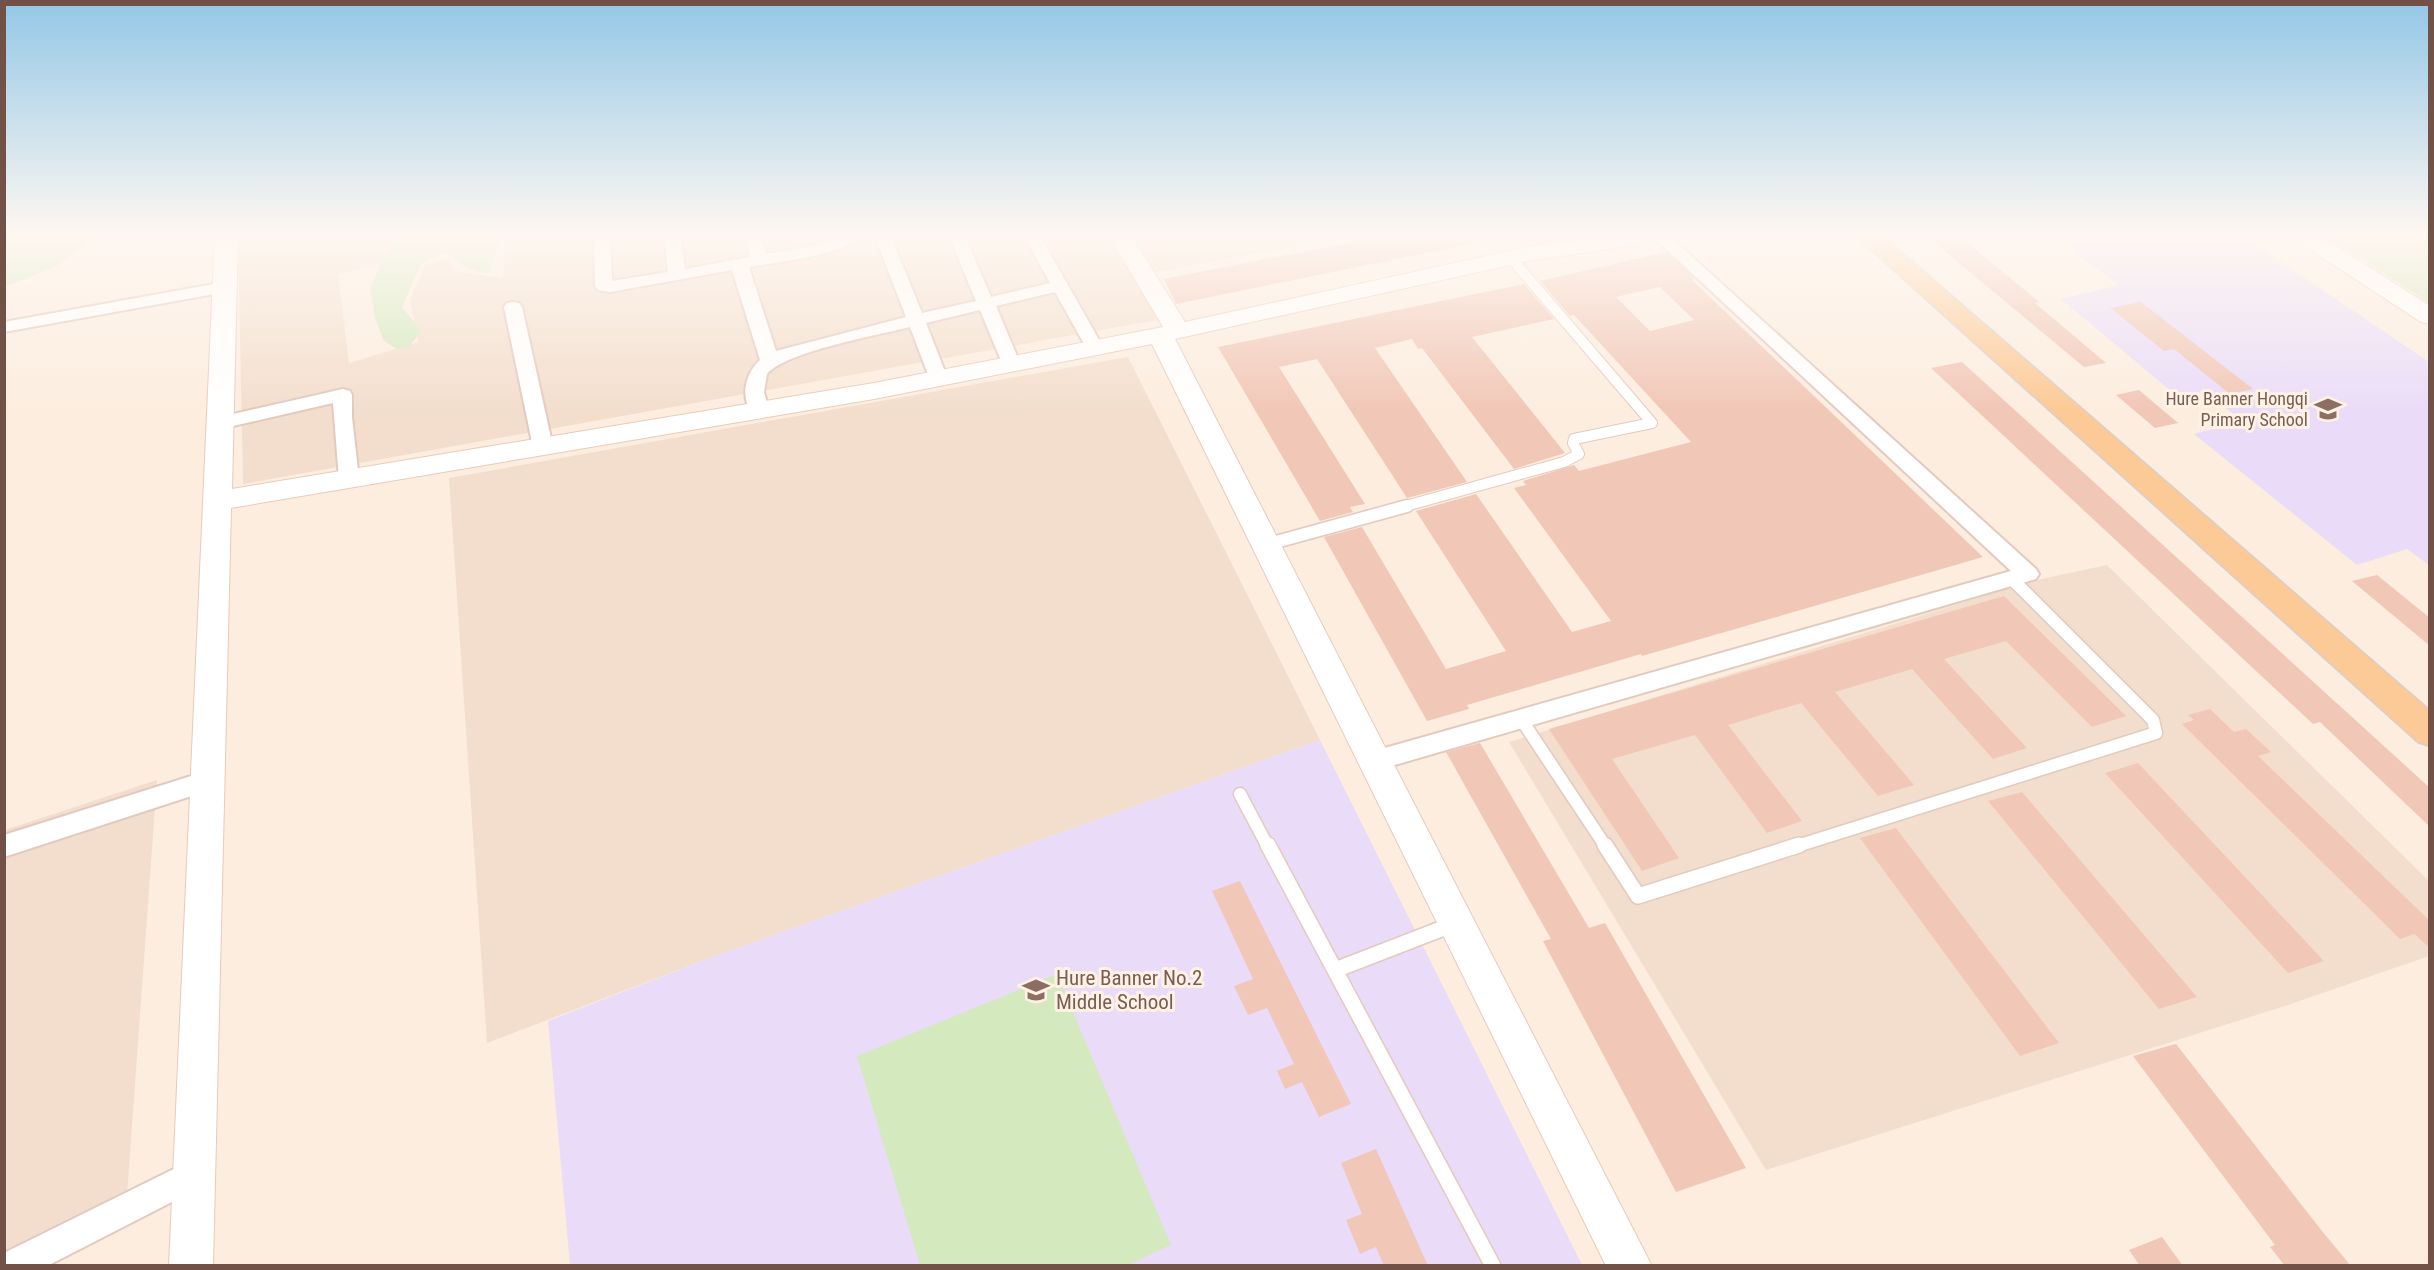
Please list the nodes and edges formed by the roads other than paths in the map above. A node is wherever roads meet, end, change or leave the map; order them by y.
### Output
1 (190, 293) edge
2 (225, 293) edge
3 (748, 293) edge
4 (905, 293) edge
5 (981, 293) edge
6 (1030, 293) edge
7 (1063, 293) edge
8 (1149, 293) edge
9 (1348, 293) edge
10 (1541, 293) edge
11 (1723, 293) edge
12 (1933, 293) edge
13 (1959, 293) edge
14 (2393, 293) edge
15 (986, 304) junction
16 (513, 307) dead end
17 (2430, 317) edge
18 (915, 320) junction
19 (4, 327) edge
20 (1169, 332) junction
21 (1094, 347) junction
22 (770, 362) junction
23 (1011, 363) junction
24 (938, 377) junction
25 (759, 410) junction
26 (220, 423) junction
27 (543, 447) junction
28 (349, 479) junction
29 (217, 501) junction
30 (1264, 545) junction
31 (2012, 579) junction
32 (2430, 704) edge
33 (1521, 719) junction
34 (2430, 732) edge
35 (1374, 762) junction
36 (207, 782) junction
37 (1240, 794) dead end
38 (4, 846) edge
39 (1456, 923) junction
40 (1335, 970) junction
41 (194, 1174) junction
42 (13, 1266) edge
43 (191, 1266) edge
44 (1493, 1266) edge
45 (1630, 1266) edge

1 - 19 street
2 - 26 street
3 - 22 street
4 - 18 street
5 - 15 street
6 - 15 street
7 - 21 street
8 - 20 street
9 - 20 street
10 - 30 lane
11 - 31 street
12 - 34 main road
13 - 32 main road
14 - 17 street
15 - 18 street
15 - 23 street
16 - 27 street
18 - 22 street
18 - 24 street
20 - 21 street
20 - 30 street
21 - 23 street
22 - 25 street
23 - 24 street
24 - 25 street
25 - 27 street
26 - 28 street
26 - 29 street
27 - 28 street
28 - 29 street
29 - 36 street
30 - 35 street
31 - 33 street
31 - 33 lane
33 - 35 street
35 - 39 street
36 - 38 street
36 - 41 street
37 - 40 lane
39 - 40 lane
39 - 45 street
40 - 44 lane
41 - 42 street
41 - 43 street

